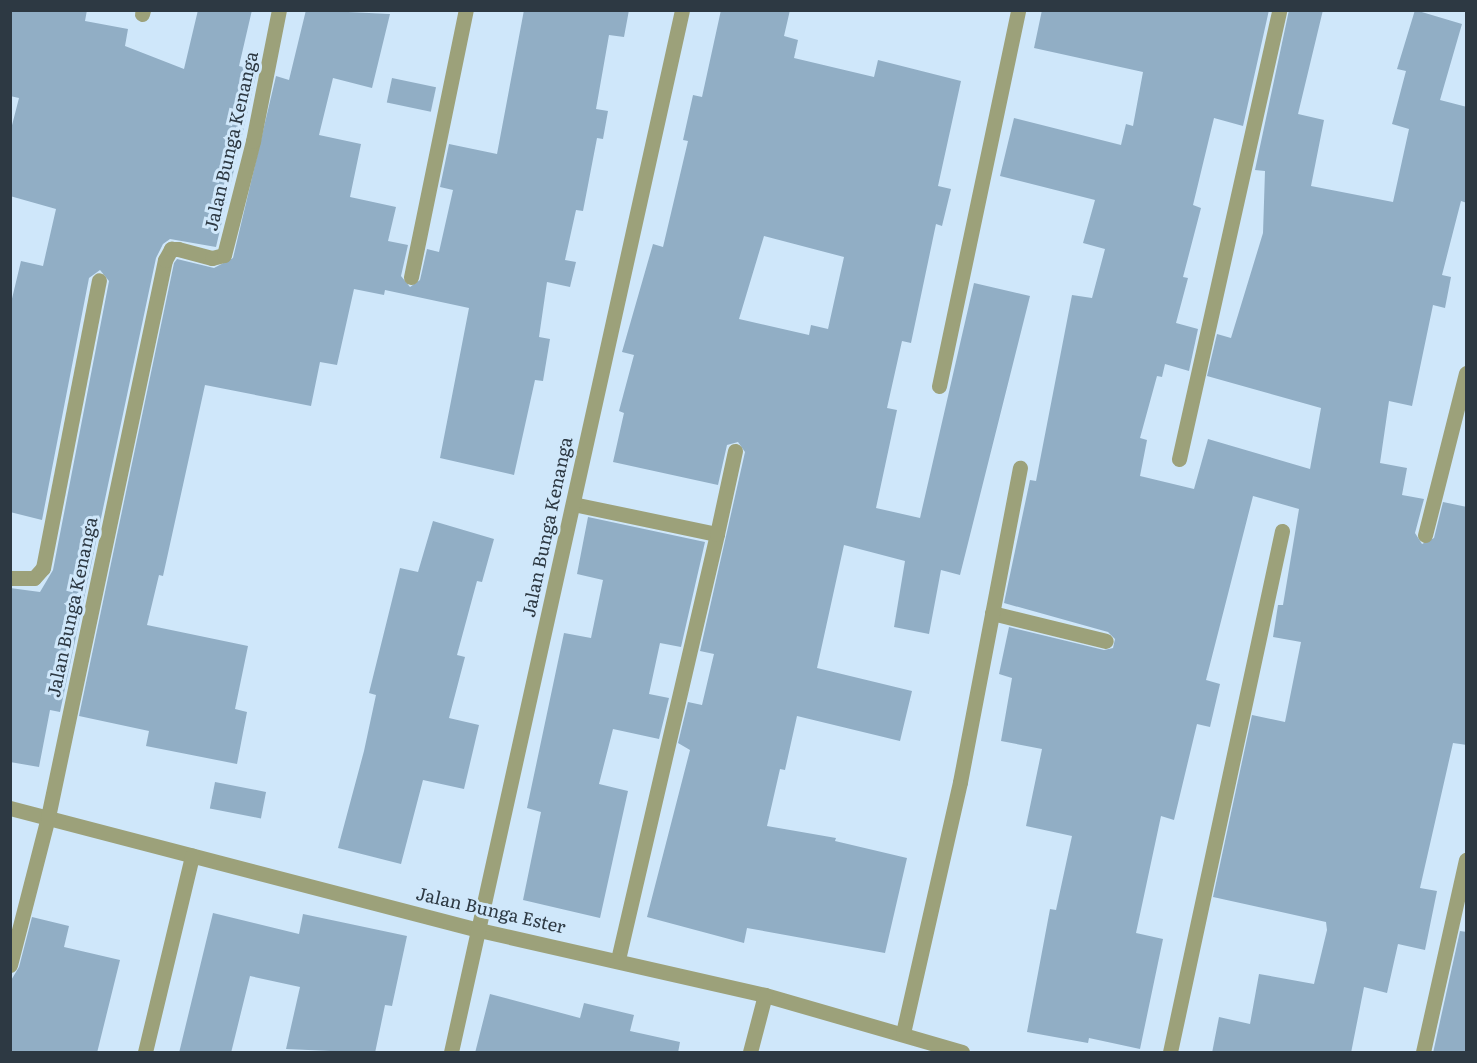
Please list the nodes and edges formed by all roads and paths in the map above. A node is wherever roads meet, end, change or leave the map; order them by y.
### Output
1 (279, 10) edge
2 (466, 10) edge
3 (682, 10) edge
4 (1018, 10) edge
5 (1279, 10) edge
6 (411, 277) dead end
7 (99, 280) dead end
8 (1467, 373) edge
9 (939, 386) dead end
10 (735, 451) dead end
11 (1179, 459) dead end
12 (1020, 468) dead end
13 (573, 504) junction
14 (1282, 531) dead end
15 (717, 534) junction
16 (1425, 535) dead end
17 (10, 578) edge
18 (992, 613) junction
19 (1106, 641) dead end
20 (10, 808) edge
21 (48, 817) junction
22 (192, 856) junction
23 (1467, 860) edge
24 (479, 930) junction
25 (618, 959) junction
26 (10, 965) edge
27 (765, 995) junction
28 (903, 1033) junction
29 (146, 1053) edge
30 (451, 1053) edge
31 (750, 1053) edge
32 (963, 1053) edge
33 (1170, 1053) edge
34 (1423, 1053) edge

1 - 21 street, Jalan Bunga Kenanga
2 - 6 street
3 - 13 street, Jalan Bunga Kenanga
4 - 9 street
5 - 11 street
7 - 17 street
8 - 16 street
10 - 15 street
12 - 18 street
13 - 15 street
13 - 24 street, Jalan Bunga Kenanga
14 - 33 street
15 - 25 street
18 - 19 street
18 - 28 street
20 - 21 street, Jalan Bunga Ester
21 - 22 street, Jalan Bunga Ester
21 - 26 street
22 - 24 street, Jalan Bunga Ester
22 - 29 street
23 - 34 street
24 - 25 street, Jalan Bunga Ester
24 - 30 street, Jalan Bunga Kenanga
25 - 27 street, Jalan Bunga Ester
27 - 28 street, Jalan Bunga Ester
27 - 31 street
28 - 32 street, Jalan Bunga Ester

